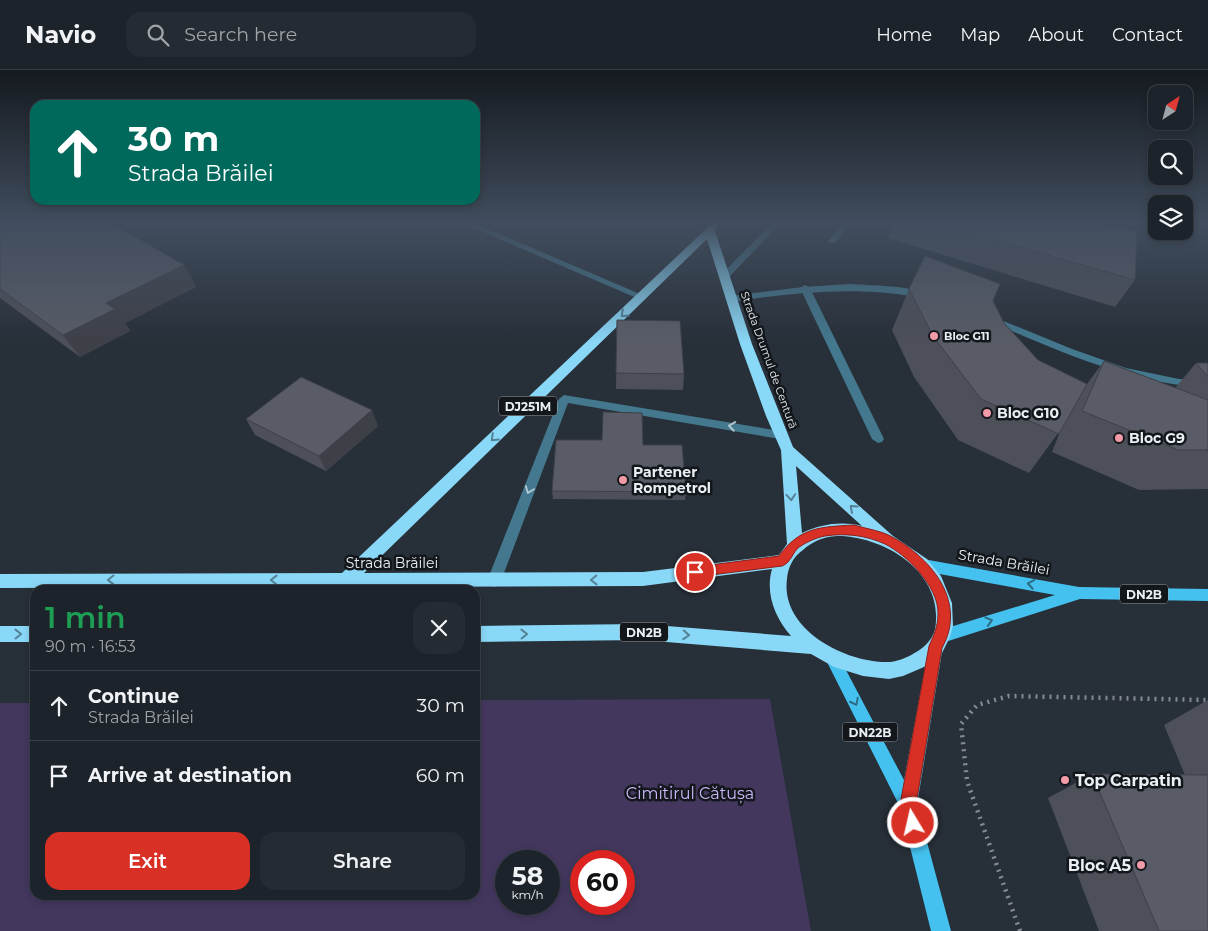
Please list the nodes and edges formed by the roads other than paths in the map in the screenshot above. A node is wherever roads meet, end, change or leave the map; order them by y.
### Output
1 (562, 263) edge
2 (676, 263) edge
3 (721, 263) edge
4 (738, 263) edge
5 (724, 277) junction
6 (806, 288) junction
7 (642, 297) junction
8 (935, 298) edge
9 (730, 299) junction
10 (979, 314) edge
11 (1208, 384) edge
12 (549, 386) junction
13 (564, 398) junction
14 (780, 434) junction
15 (878, 439) dead end
16 (788, 450) junction
17 (889, 541) junction
18 (794, 544) junction
19 (782, 561) junction
20 (922, 565) junction
21 (345, 580) junction
22 (0, 581) edge
23 (494, 581) junction
24 (1080, 593) junction
25 (1208, 595) edge
26 (0, 634) edge
27 (30, 634) edge
28 (480, 634) edge
29 (939, 641) junction
30 (812, 646) junction
31 (832, 658) junction
32 (908, 805) junction
33 (941, 931) edge

1 - 7 street
2 - 7 highway, DJ251M
3 - 5 highway, Strada Drumul de Centură / DJ251M
4 - 5 street
5 - 9 highway, Strada Drumul de Centură / DJ251M
6 - 8 street
6 - 9 street
6 - 15 street
7 -> 12 highway, DJ251M
9 - 14 highway, Strada Drumul de Centură / DJ251M
10 - 11 street
12 - 13 street
12 -> 21 highway, DJ251M
14 -> 13 street
13 -> 23 street
14 - 16 highway, Strada Drumul de Centură / DJ251M
17 -> 16 highway, Strada Drumul de Centură / DJ251M
16 -> 18 highway, Strada Drumul de Centură / DJ251M
17 - 18 highway, Strada Brăilei / DN2B
17 - 20 highway, Strada Brăilei / DN2B
18 - 19 highway, Strada Brăilei / DN2B
19 -> 23 highway, Strada Brăilei
19 - 30 highway, Strada Brăilei / DN2B
24 -> 20 main road, Strada Brăilei / DN2B
20 - 29 highway, Strada Brăilei / DN2B
21 -> 22 highway, Strada Brăilei
21 - 23 highway, Strada Brăilei
24 - 25 main road, Strada Brăilei / DN2B
29 -> 24 main road, Strada Brăilei / DN2B
26 -> 27 highway
28 -> 30 highway, Strada Brăilei / DN2B
29 - 31 highway, Strada Brăilei / DN2B
29 - 32 main road, DN22B
30 - 31 highway, Strada Brăilei / DN2B
31 -> 32 main road, DN22B
32 - 33 main road, DN22B

